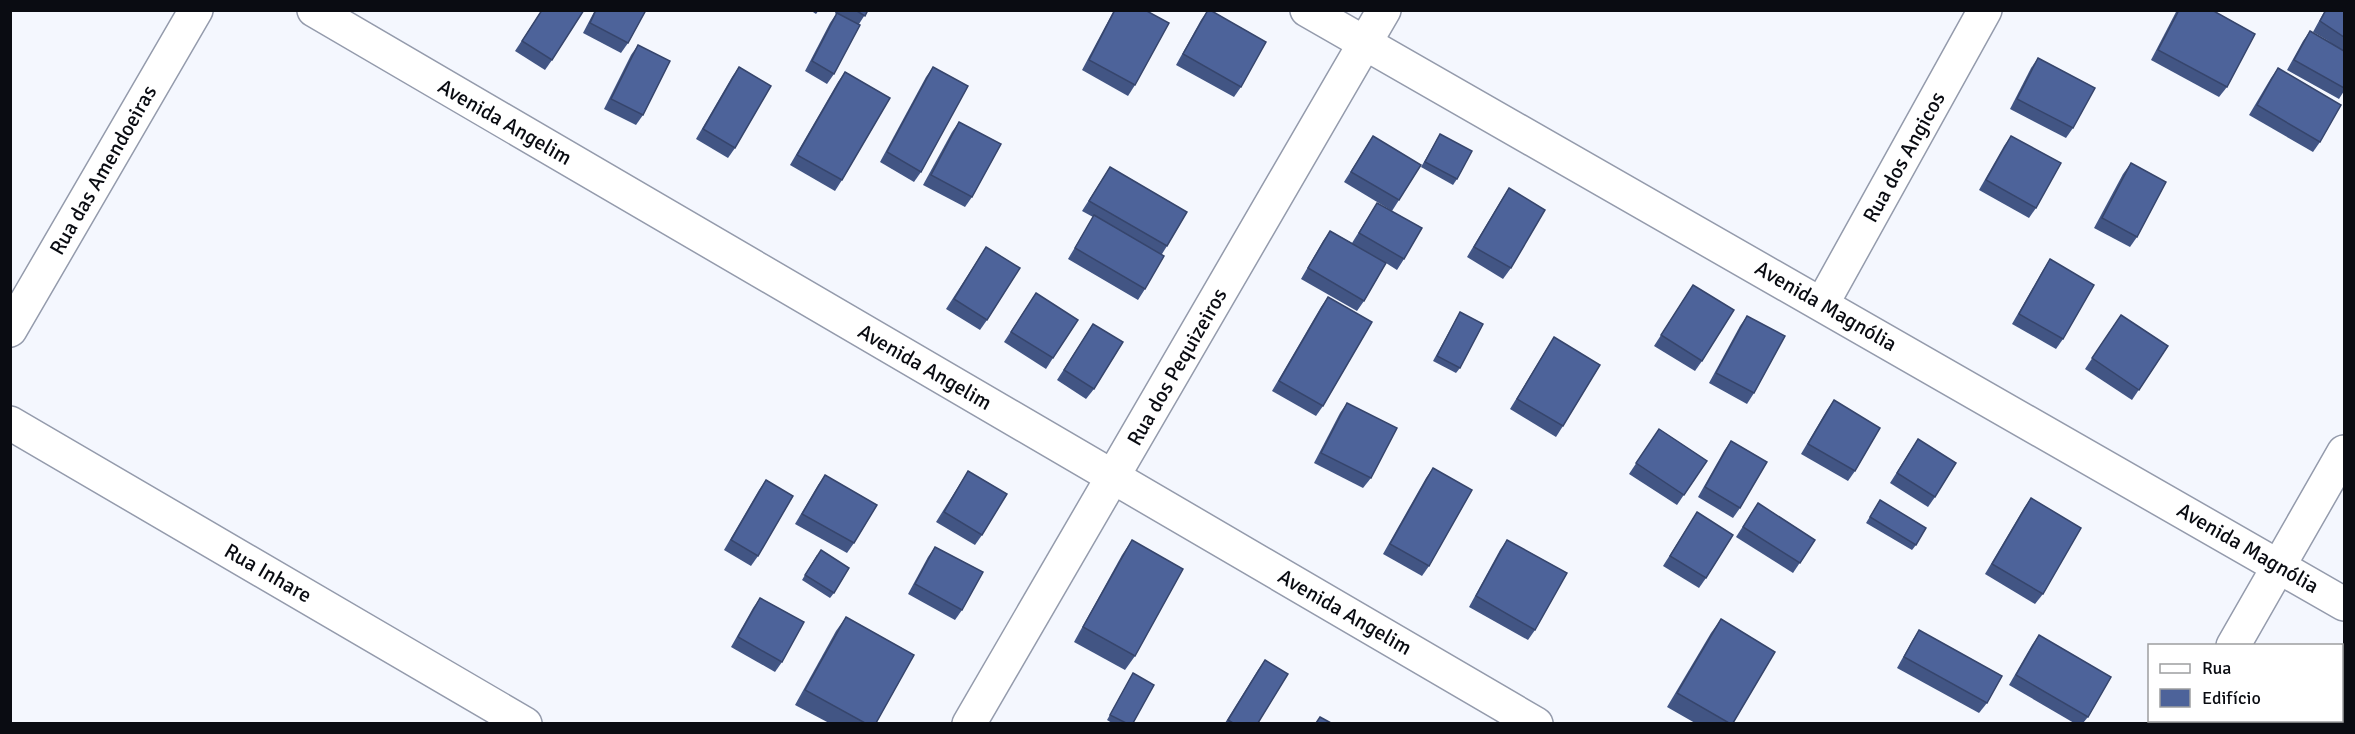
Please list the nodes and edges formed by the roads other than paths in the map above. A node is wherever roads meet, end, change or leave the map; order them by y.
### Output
1 (196, 10) edge
2 (314, 10) edge
3 (1307, 10) edge
4 (1384, 10) edge
5 (1985, 10) edge
6 (1365, 44) junction
7 (1822, 304) junction
8 (10, 330) edge
9 (10, 423) edge
10 (2344, 452) edge
11 (1113, 477) junction
12 (2278, 566) junction
13 (2344, 604) edge
14 (2234, 644) edge
15 (525, 723) edge
16 (969, 723) edge
17 (1536, 723) edge

1 - 8 street, Rua das Amendoeiras
2 - 11 street, Avenida Angelim
3 - 6 street, Avenida Magnólia
4 - 6 street, Rua dos Pequizeiros
5 - 7 street, Rua dos Angicos
6 - 7 street, Avenida Magnólia
6 - 11 street, Rua dos Pequizeiros
7 - 12 street, Avenida Magnólia
9 - 15 street, Rua Inhare
10 - 12 street
11 - 16 street, Rua dos Pequizeiros
11 - 17 street, Avenida Angelim
12 - 13 street, Avenida Magnólia
12 - 14 street

